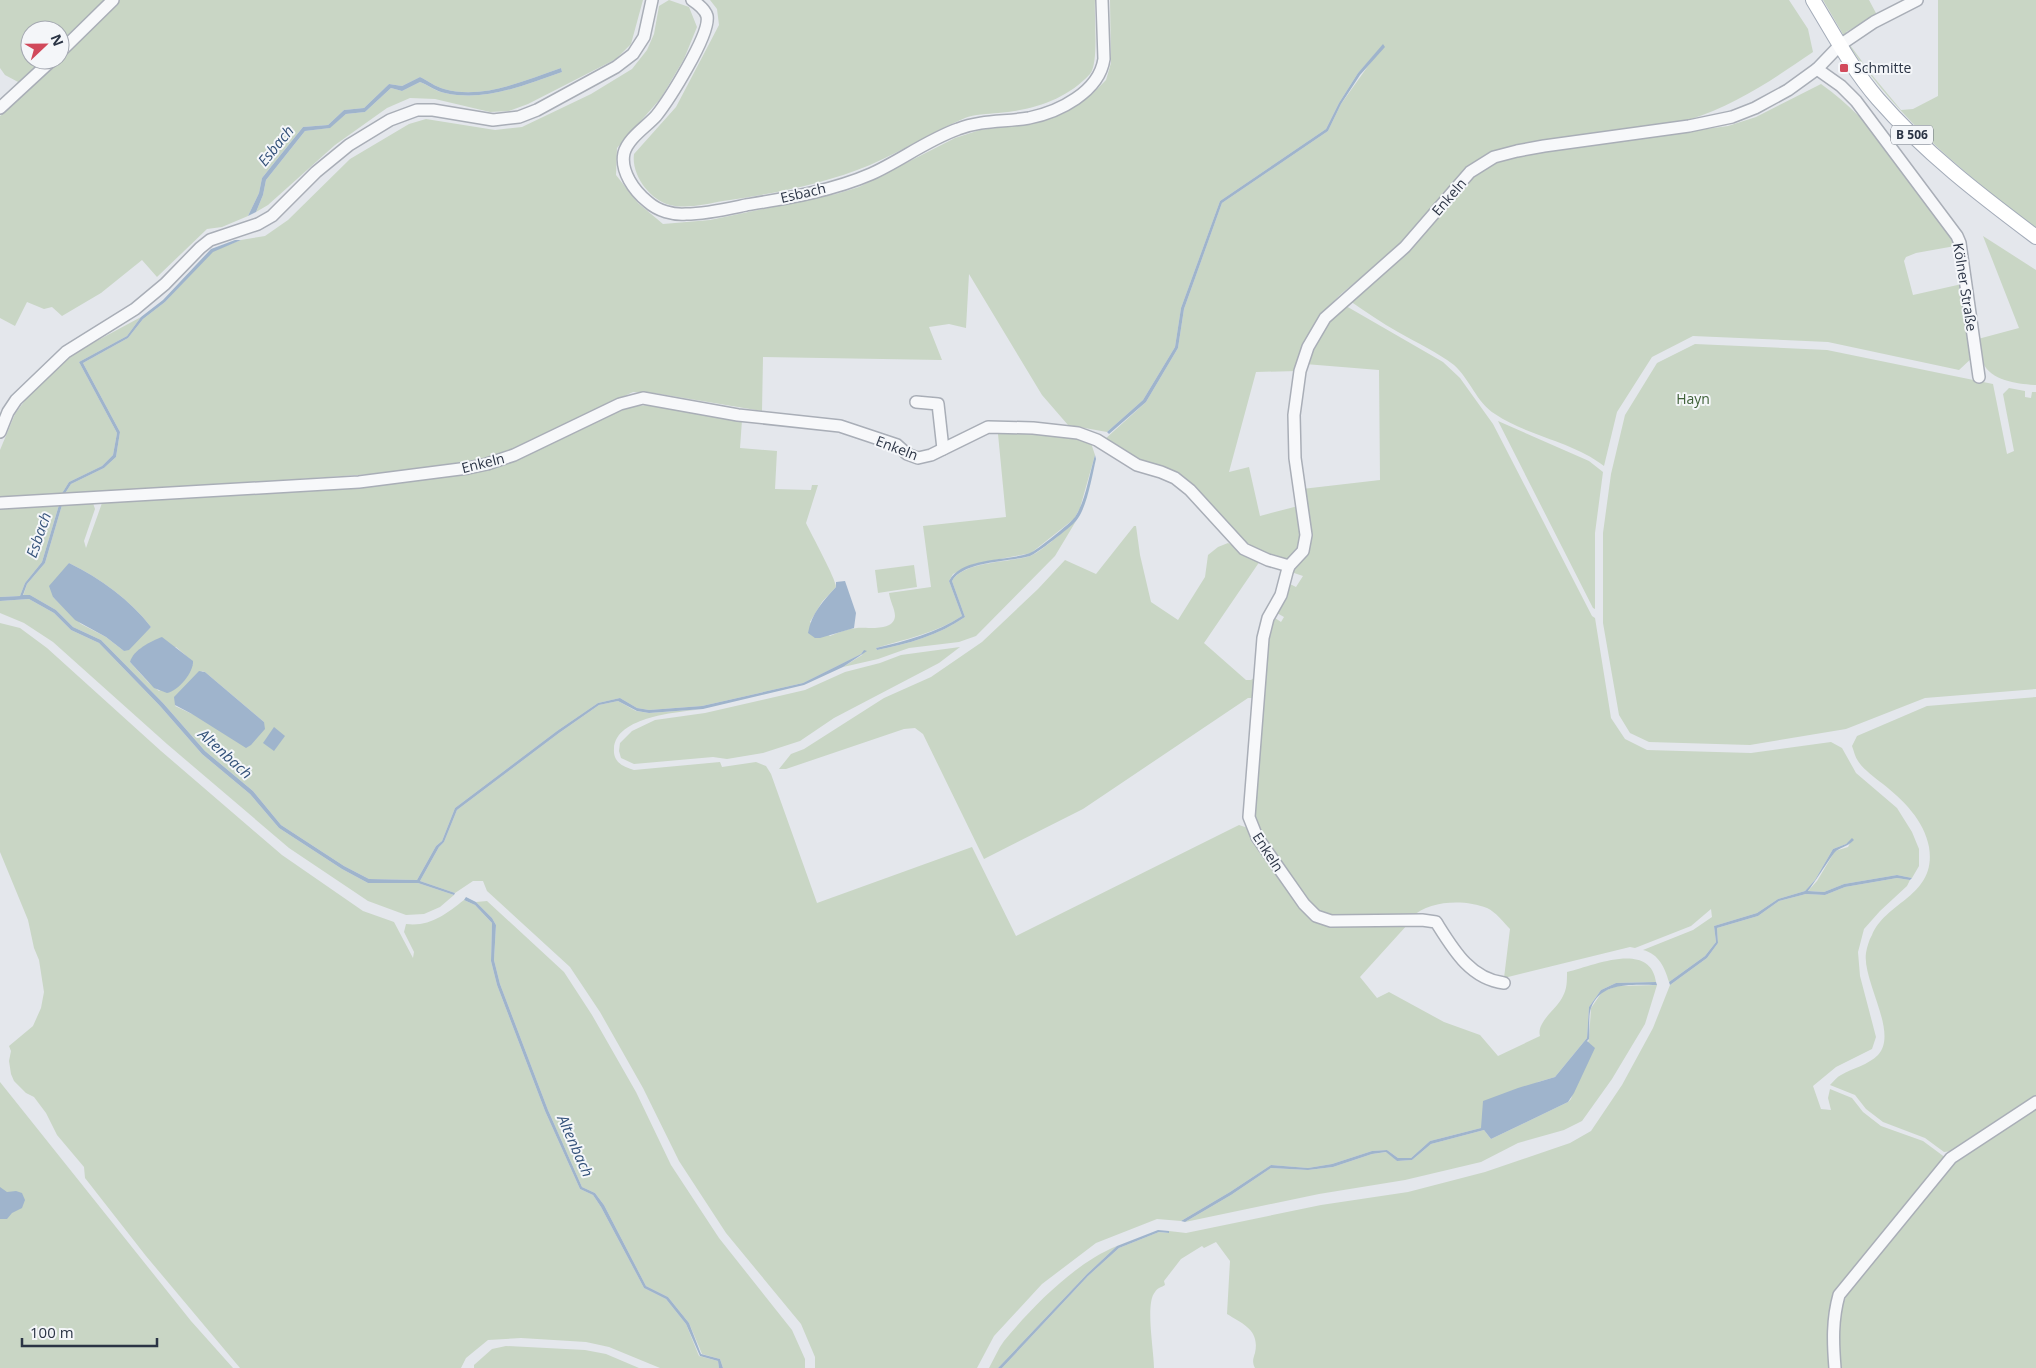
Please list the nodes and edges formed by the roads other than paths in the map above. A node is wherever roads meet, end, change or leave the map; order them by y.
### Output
1 (113, 0) edge
2 (652, 0) edge
3 (692, 0) edge
4 (1102, 0) edge
5 (1813, 0) edge
6 (1917, 0) edge
7 (70, 42) edge
8 (1840, 45) junction
9 (1816, 69) junction
10 (41, 70) edge
11 (0, 108) edge
12 (2036, 237) edge
13 (1980, 377) dead end
14 (916, 402) dead end
15 (0, 432) edge
16 (943, 449) junction
17 (0, 503) edge
18 (1289, 566) junction
19 (1504, 983) dead end
20 (2036, 1102) edge
21 (1835, 1368) edge

1 - 7 street
2 - 15 street
3 - 4 street, Esbach
5 - 8 main road, B 506
6 - 8 street, Enkeln
8 - 9 street, Enkeln
8 - 12 main road, B 506
9 - 13 street, Kölner Straße
9 - 18 street, Enkeln
10 - 11 street
14 - 16 street
16 - 17 street, Enkeln
16 - 18 street, Enkeln
18 - 19 street, Enkeln
20 - 21 street

